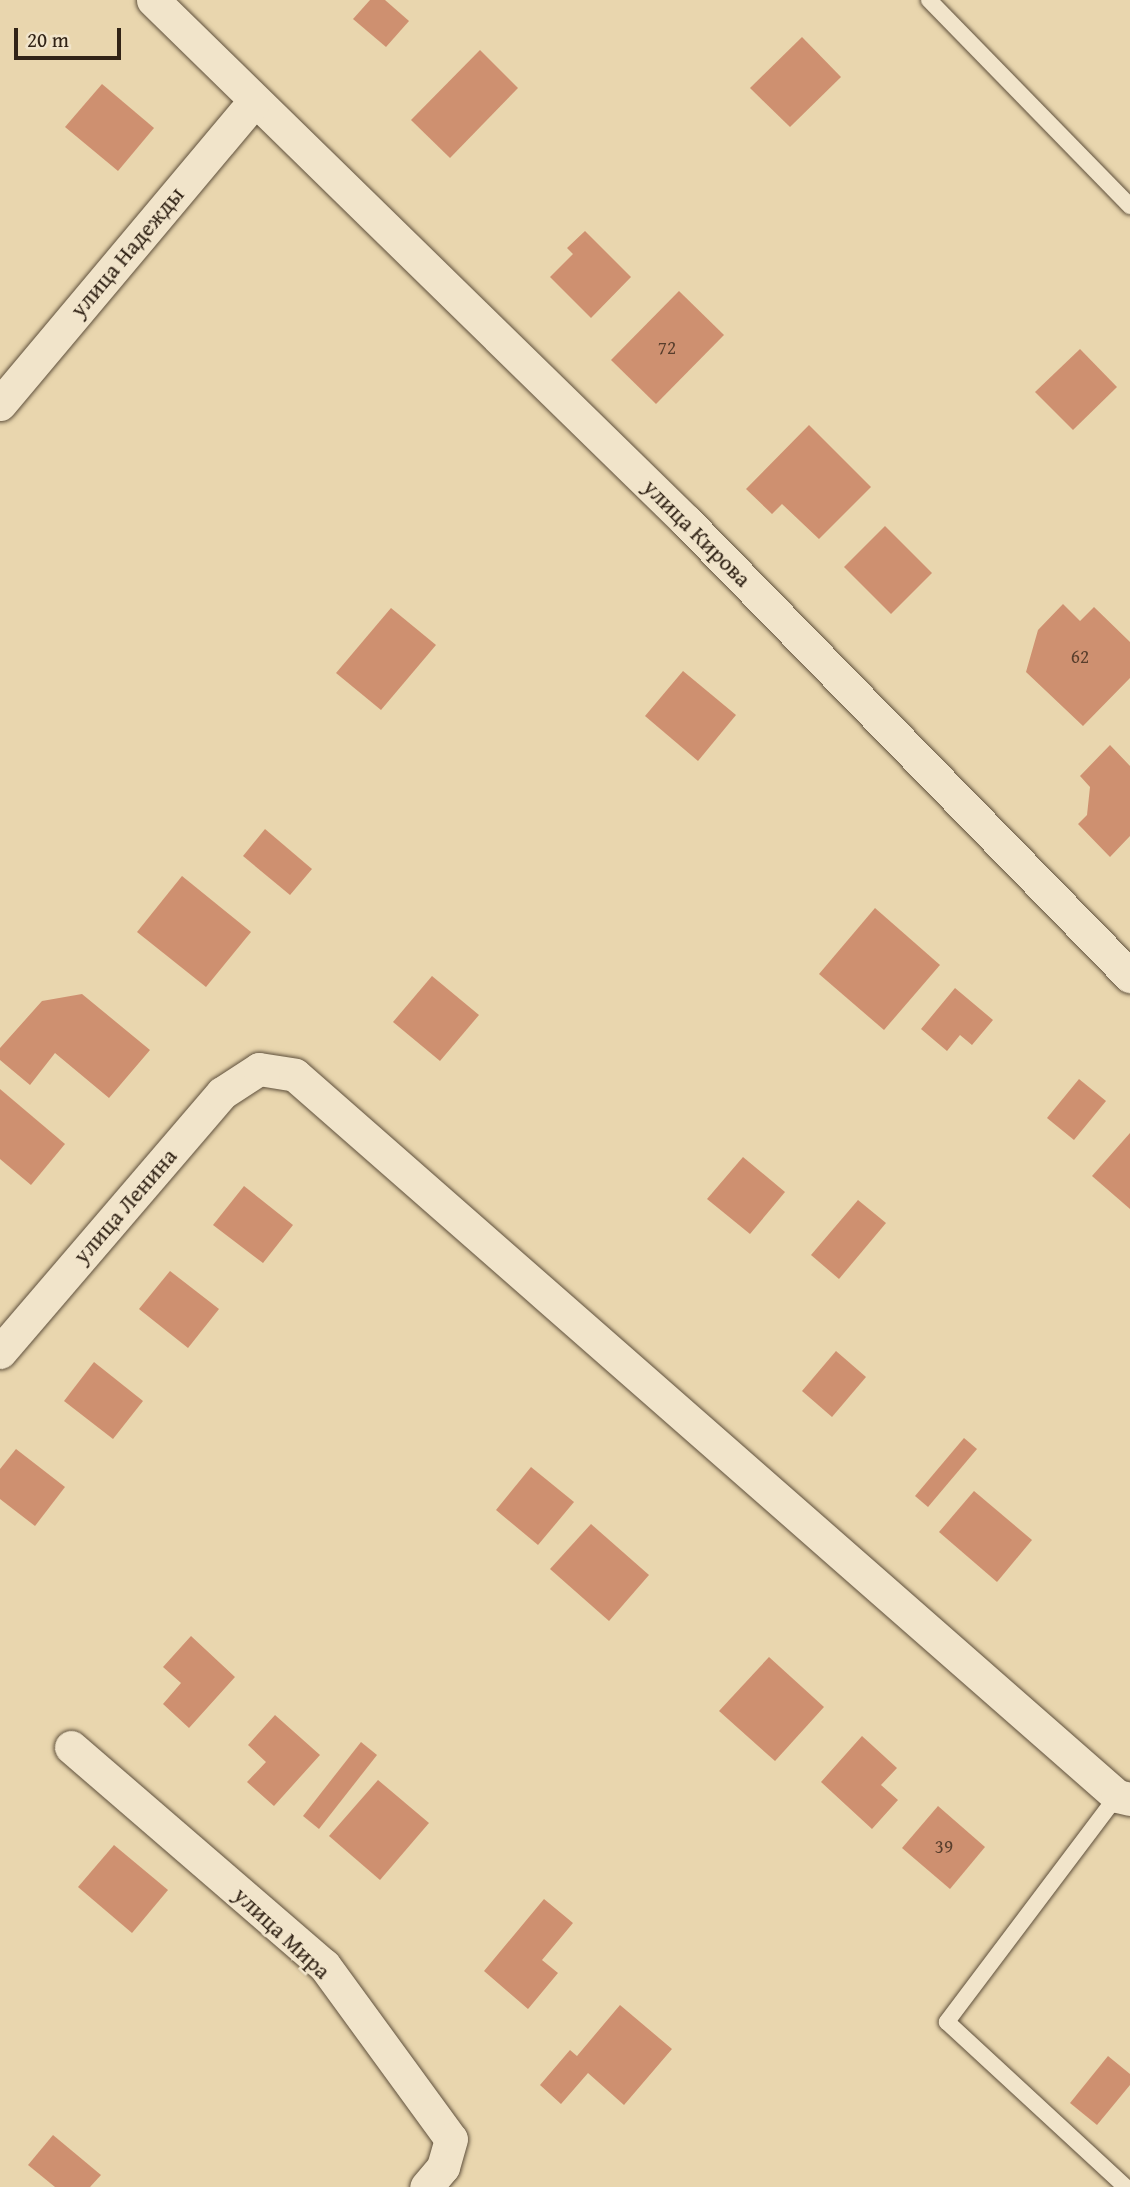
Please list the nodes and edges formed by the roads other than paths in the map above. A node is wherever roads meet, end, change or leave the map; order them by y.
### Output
1 (153, 0) edge
2 (929, 0) edge
3 (254, 101) junction
4 (1130, 206) edge
5 (0, 404) edge
6 (1130, 976) edge
7 (0, 1352) edge
8 (71, 1747) dead end
9 (1124, 1798) edge
10 (426, 2187) edge
11 (1126, 2187) edge

1 - 3 street, улица Кирова
2 - 4 lane
3 - 5 street, улица Надежды
3 - 6 street, улица Кирова
7 - 9 street, улица Ленина
8 - 10 street, улица Мира
9 - 11 lane

